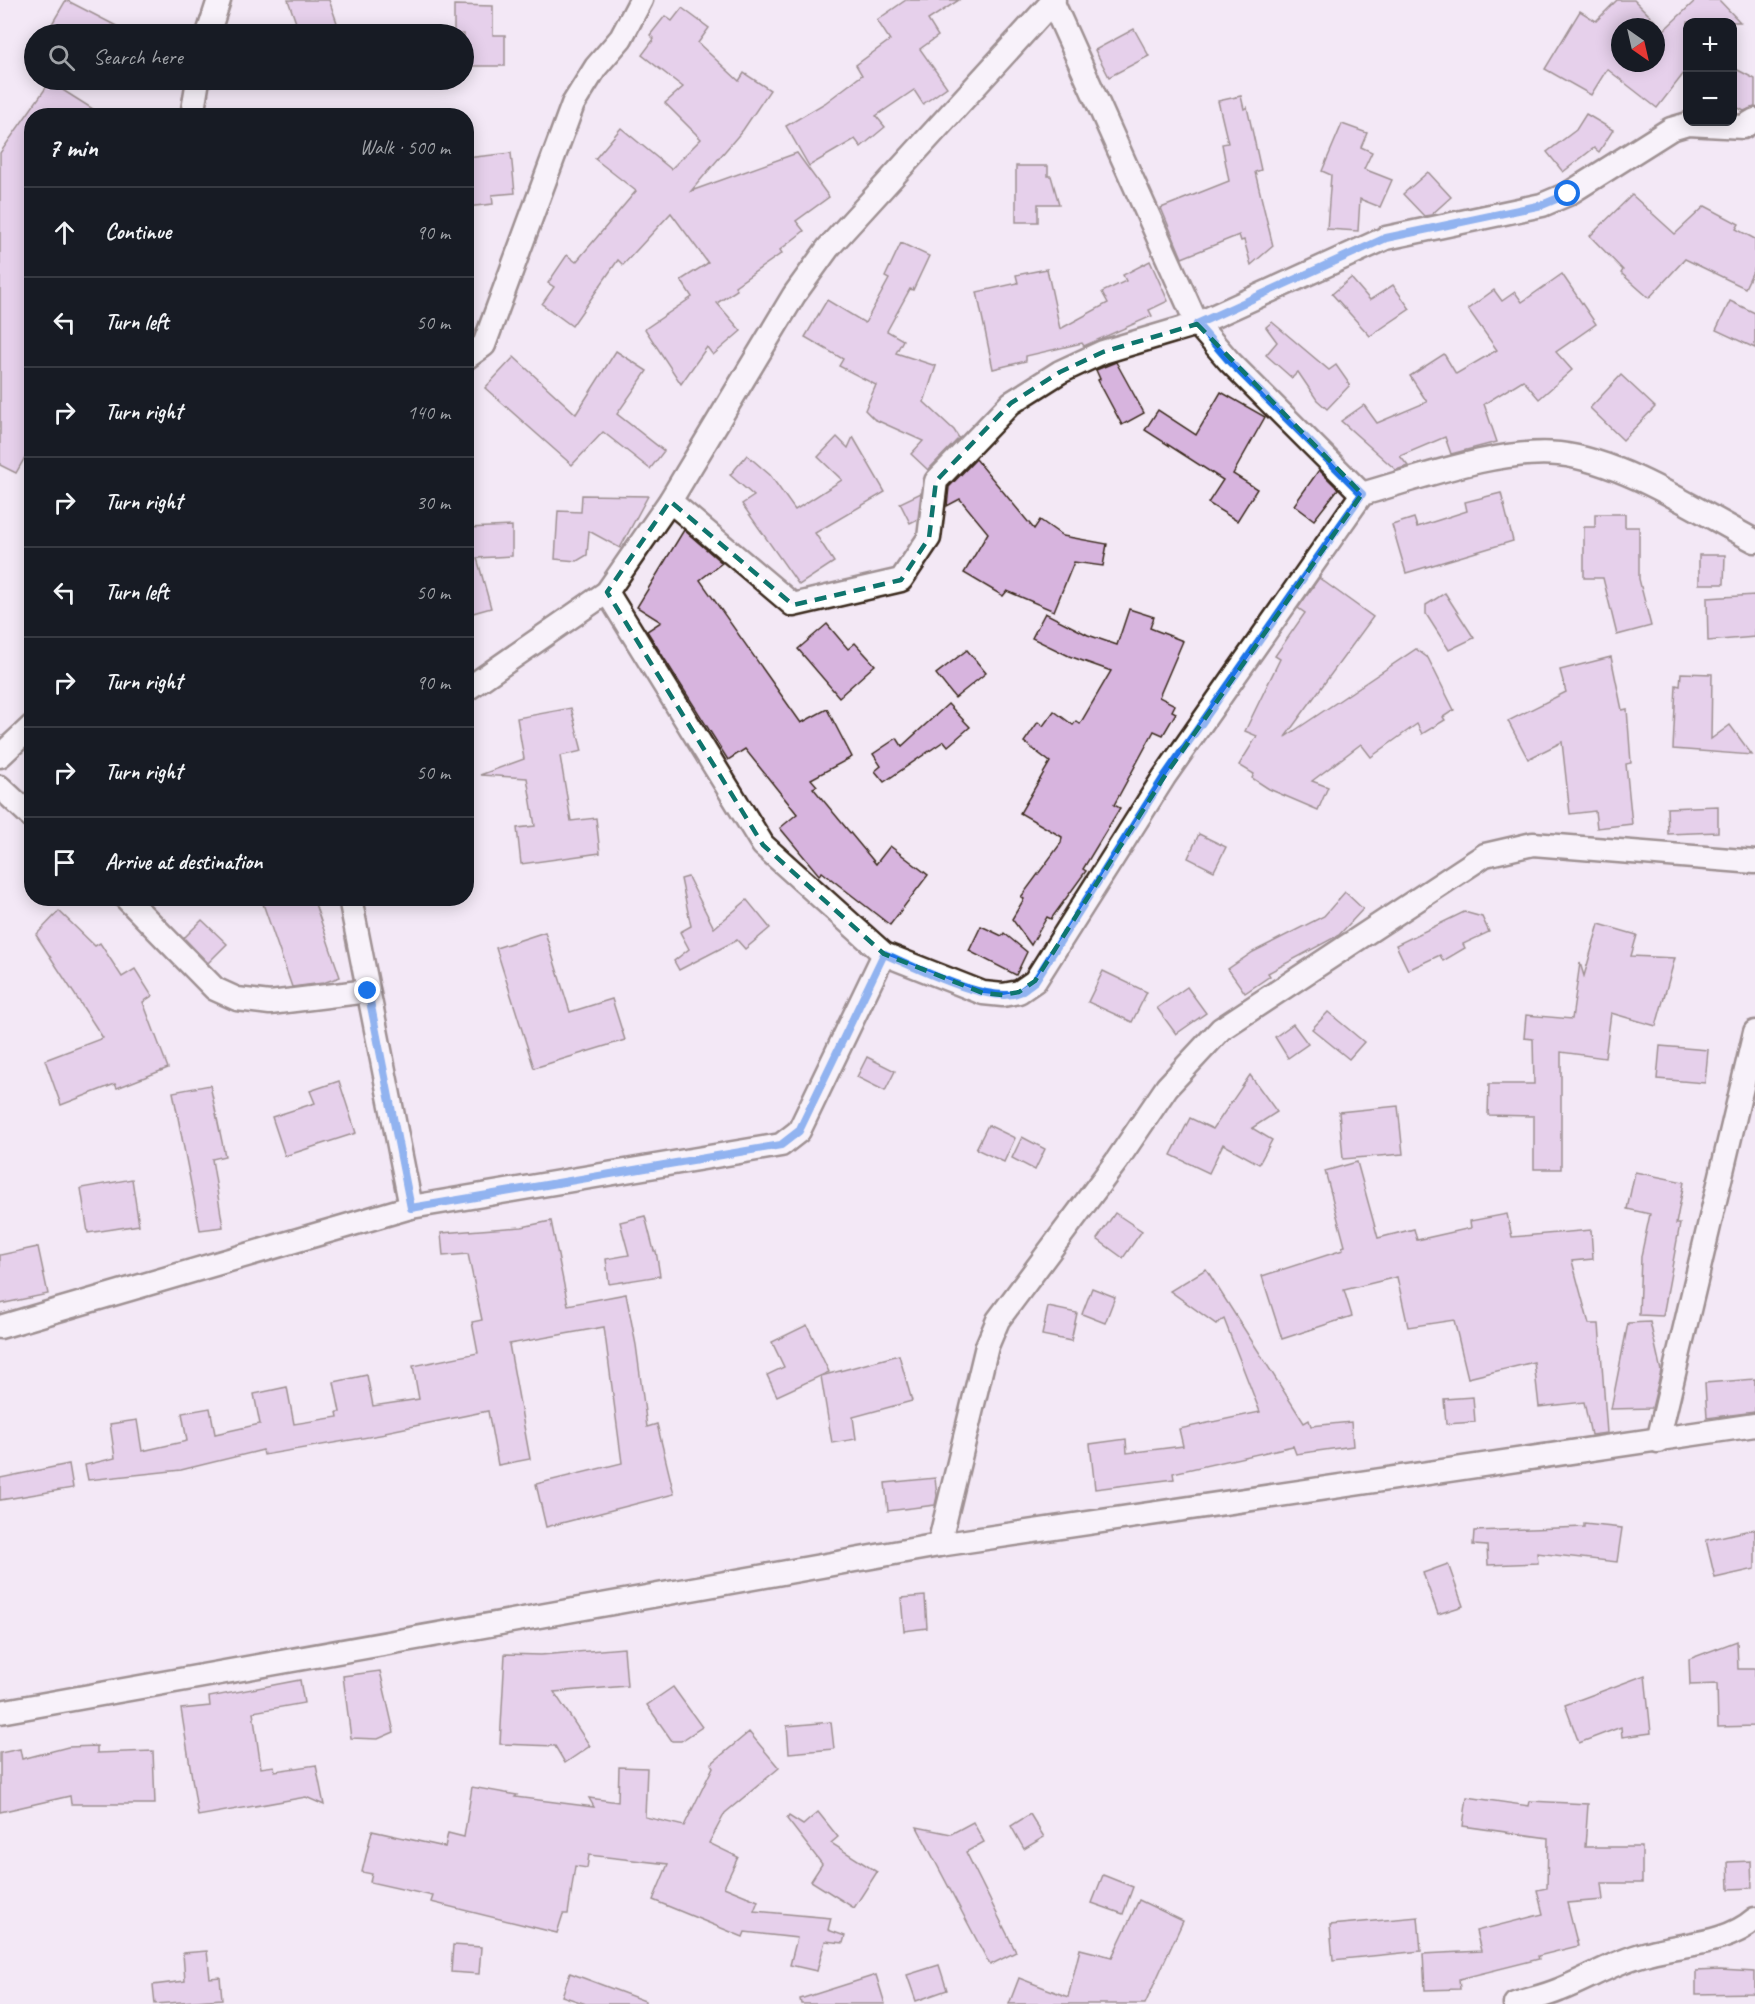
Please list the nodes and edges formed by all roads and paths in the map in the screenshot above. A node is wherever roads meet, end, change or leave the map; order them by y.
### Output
1 (219, 0) edge
2 (641, 0) edge
3 (1054, 1) edge
4 (211, 24) edge
5 (196, 90) edge
6 (193, 108) edge
7 (1755, 120) edge
8 (1197, 324) junction
9 (474, 352) edge
10 (1362, 494) junction
11 (670, 501) junction
12 (1755, 541) edge
13 (607, 592) junction
14 (474, 684) edge
15 (24, 734) edge
16 (0, 756) edge
17 (0, 787) edge
18 (24, 810) edge
19 (1755, 862) edge
20 (134, 906) edge
21 (352, 906) edge
22 (884, 954) junction
23 (368, 991) junction
24 (1755, 1032) edge
25 (411, 1208) junction
26 (0, 1327) edge
27 (1755, 1425) edge
28 (1658, 1441) junction
29 (939, 1545) junction
30 (0, 1712) edge
31 (1755, 1919) edge
32 (1515, 2004) edge

1 - 4 street
2 - 9 street
3 - 8 street
3 - 11 street
5 - 6 street
7 - 8 street
8 - 10 street
8 - 11 street
10 - 12 street
10 - 22 street
11 - 13 street
13 - 14 street
13 - 22 street
15 - 16 street
17 - 18 street
19 - 29 street
20 - 23 street
21 - 23 street
22 - 25 street
23 - 25 street
24 - 28 street
25 - 26 street
27 - 28 street
28 - 29 street
29 - 30 street
31 - 32 street

